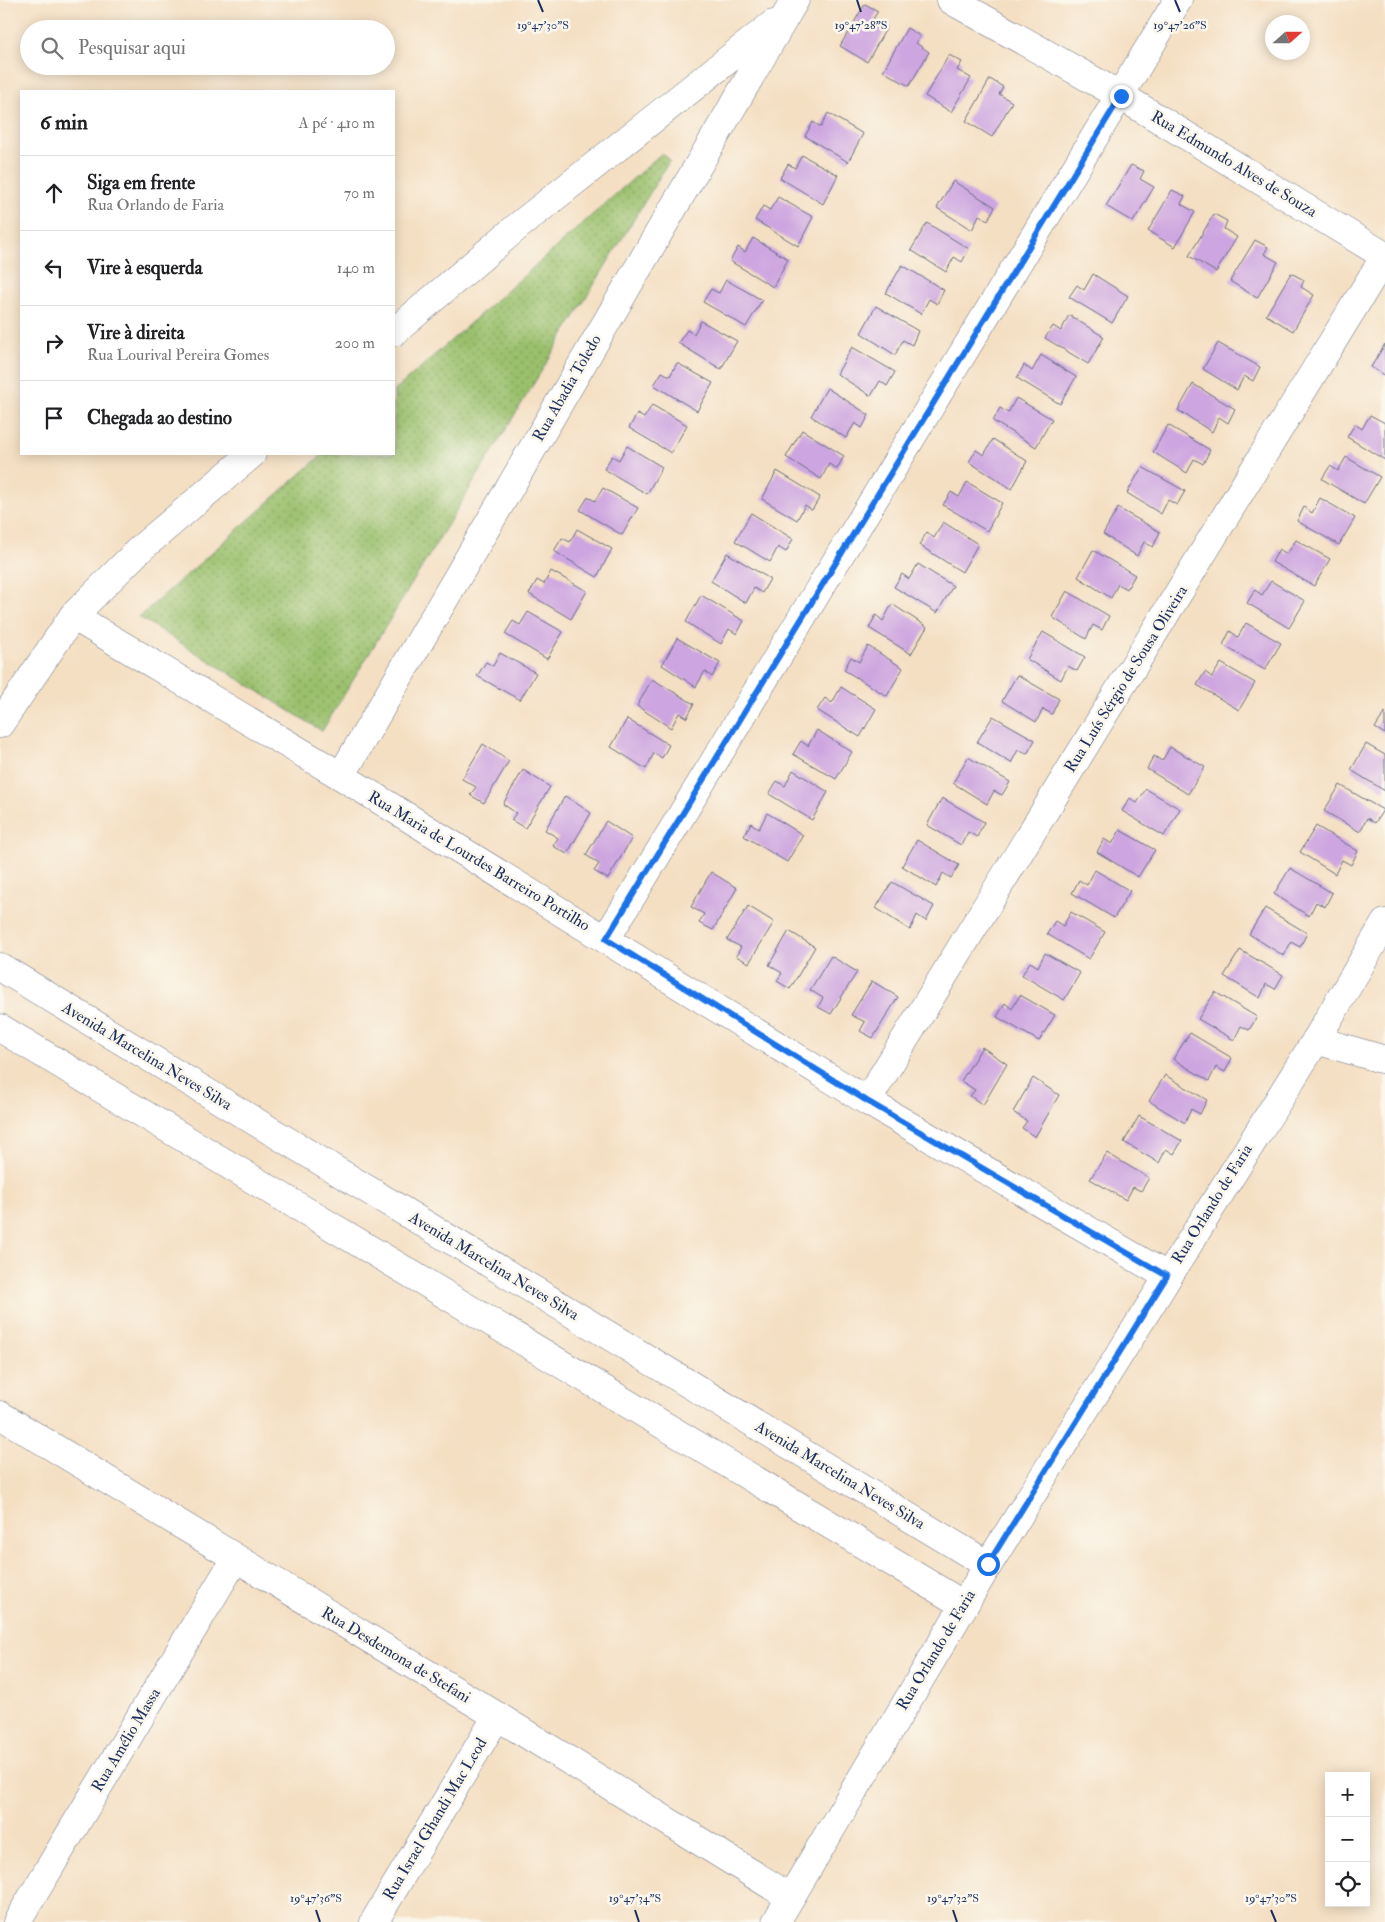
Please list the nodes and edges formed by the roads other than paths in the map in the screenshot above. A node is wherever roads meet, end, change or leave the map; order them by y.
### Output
1 (951, 0) edge
2 (1178, 0) edge
3 (789, 8) edge
4 (1121, 96) junction
5 (1385, 256) edge
6 (395, 331) edge
7 (251, 455) edge
8 (74, 616) junction
9 (0, 724) edge
10 (341, 776) junction
11 (1385, 923) edge
12 (606, 939) junction
13 (0, 967) edge
14 (0, 1028) edge
15 (1316, 1040) junction
16 (1385, 1060) edge
17 (867, 1101) junction
18 (1167, 1276) junction
19 (0, 1415) edge
20 (235, 1559) junction
21 (988, 1564) junction
22 (964, 1605) junction
23 (497, 1716) junction
24 (790, 1897) junction
25 (17, 1922) edge
26 (374, 1922) edge
27 (776, 1922) edge

1 - 4 street, Rua Edmundo Alves de Souza
2 - 4 street
3 - 6 street
3 - 10 street, Rua Abadia Toledo
4 - 5 street, Rua Edmundo Alves de Souza
4 - 12 street
5 - 17 street, Rua Luís Sérgio de Sousa Oliveira
7 - 8 street
8 - 9 street
8 - 10 street, Rua Maria de Lourdes Barreiro Portilho
10 - 12 street, Rua Maria de Lourdes Barreiro Portilho
11 - 15 street, Rua Orlando de Faria
12 - 17 street, Rua Maria de Lourdes Barreiro Portilho
13 - 21 street, Avenida Marcelina Neves Silva
14 - 22 street
15 - 16 street
15 - 18 street, Rua Orlando de Faria
17 - 18 street, Rua Maria de Lourdes Barreiro Portilho
18 - 21 street, Rua Orlando de Faria
19 - 20 street, Rua Desdemona de Stefani
20 - 23 street, Rua Desdemona de Stefani
20 - 25 street, Rua Amélio Massa
21 - 22 street, Rua Orlando de Faria
22 - 24 street, Rua Orlando de Faria
23 - 24 street, Rua Desdemona de Stefani
23 - 26 street, Rua Israel Ghandi Mac Leod
24 - 27 street, Rua Orlando de Faria

